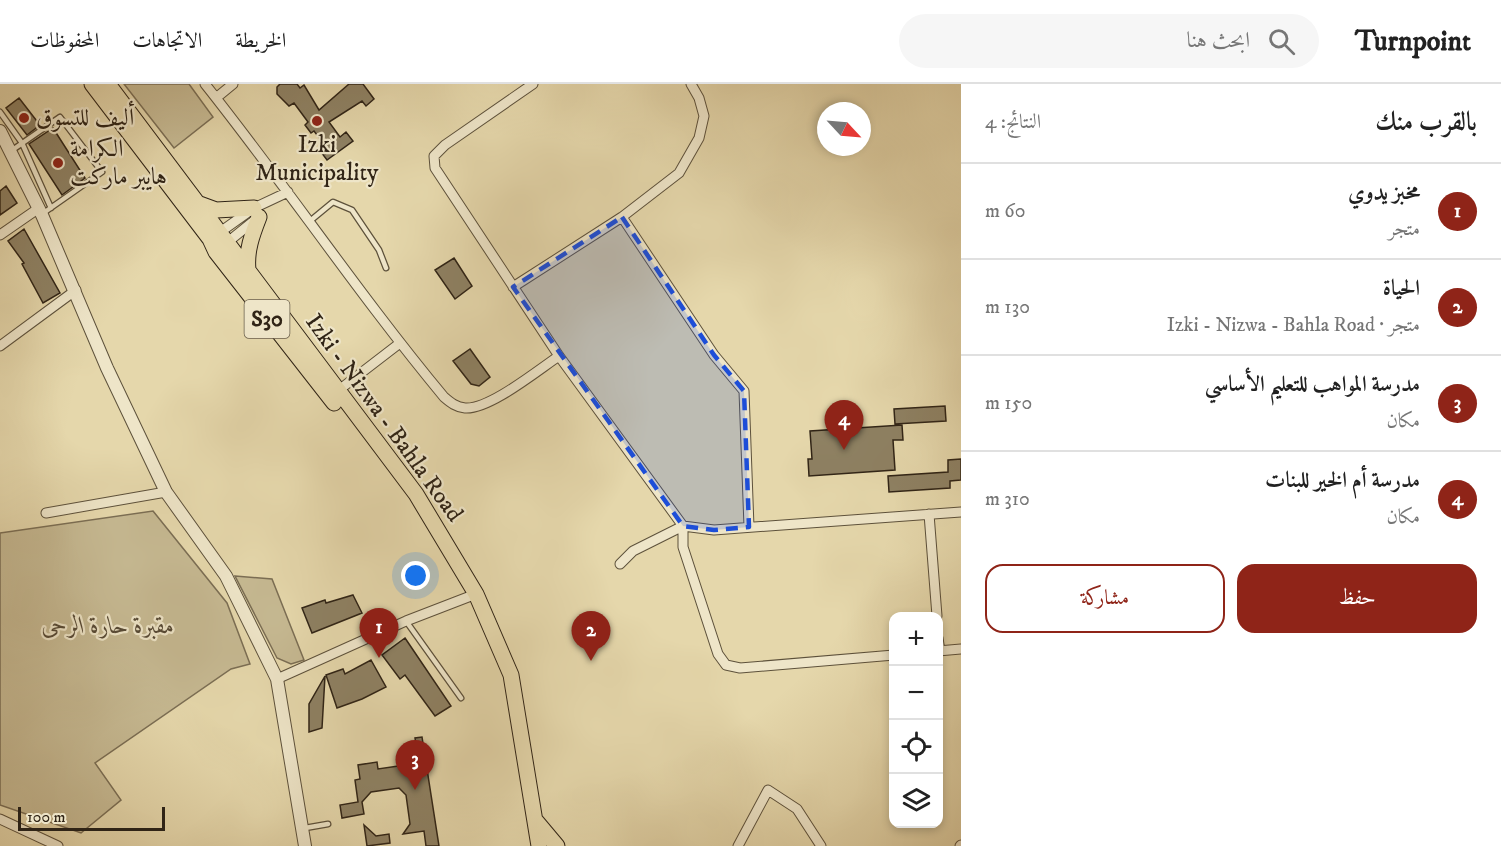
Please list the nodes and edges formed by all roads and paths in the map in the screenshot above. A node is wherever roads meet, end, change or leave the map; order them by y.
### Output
1 (92, 84) edge
2 (108, 84) edge
3 (205, 84) edge
4 (233, 84) edge
5 (533, 84) edge
6 (691, 84) edge
7 (216, 98) junction
8 (0, 112) edge
9 (0, 131) edge
10 (22, 143) junction
11 (11, 151) junction
12 (288, 192) junction
13 (197, 203) junction
14 (44, 210) junction
15 (257, 212) junction
16 (622, 217) junction
17 (310, 221) junction
18 (0, 235) edge
19 (217, 242) junction
20 (386, 268) dead end
21 (248, 270) junction
22 (513, 287) junction
23 (76, 290) junction
24 (400, 343) junction
25 (0, 346) edge
26 (559, 356) junction
27 (334, 394) junction
28 (166, 492) junction
29 (961, 512) edge
30 (46, 513) dead end
31 (929, 514) junction
32 (683, 525) junction
33 (748, 527) junction
34 (620, 564) dead end
35 (477, 594) junction
36 (937, 612) edge
37 (406, 621) junction
38 (961, 649) edge
39 (943, 651) edge
40 (889, 655) edge
41 (277, 679) junction
42 (461, 698) dead end
43 (0, 819) edge
44 (536, 821) junction
45 (328, 824) dead end
46 (302, 828) junction
47 (38, 837) junction
48 (32, 846) edge
49 (58, 846) edge
50 (304, 846) edge
51 (539, 846) edge
52 (557, 846) edge
53 (738, 846) edge
54 (821, 846) edge

1 - 19 main road, Izki - Nizwa - Bahla Road / S30
2 - 13 main road, Izki - Nizwa - Bahla Road / S30
3 - 7 street
4 - 7 street
5 - 22 street
6 - 16 street
7 - 12 street
8 - 10 lane
9 - 11 street
10 - 11 lane
10 - 14 lane
10 - 14 lane
11 - 14 street
12 - 15 street
12 - 17 street
13 - 15 main road
13 - 19 main road, Izki - Nizwa - Bahla Road / S30
14 - 18 street
14 - 23 street
15 - 19 street
15 - 21 main road
16 - 22 street
16 - 33 street
17 - 20 lane
17 - 24 street
19 - 21 main road, Izki - Nizwa - Bahla Road / S30
19 - 27 main road, Izki - Nizwa - Bahla Road / S30
21 - 27 main road, Izki - Nizwa - Bahla Road / S30
22 - 26 street
23 - 25 street
23 - 28 street
24 - 26 street
24 - 27 street
26 - 32 street
27 - 35 main road, Izki - Nizwa - Bahla Road / S30
28 - 30 street
28 - 41 street
29 - 31 street
31 - 33 street
31 - 36 street
32 - 33 street
32 - 34 street
32 - 40 street
35 - 37 street
35 - 44 main road, Izki - Nizwa - Bahla Road / S30
37 - 41 street
37 - 42 lane
38 - 39 street
41 - 46 street
43 - 47 street
44 - 51 main road, Izki - Nizwa - Bahla Road / S30
44 - 52 main road
45 - 46 lane
46 - 50 street
47 - 48 street
47 - 49 street
53 - 54 street

